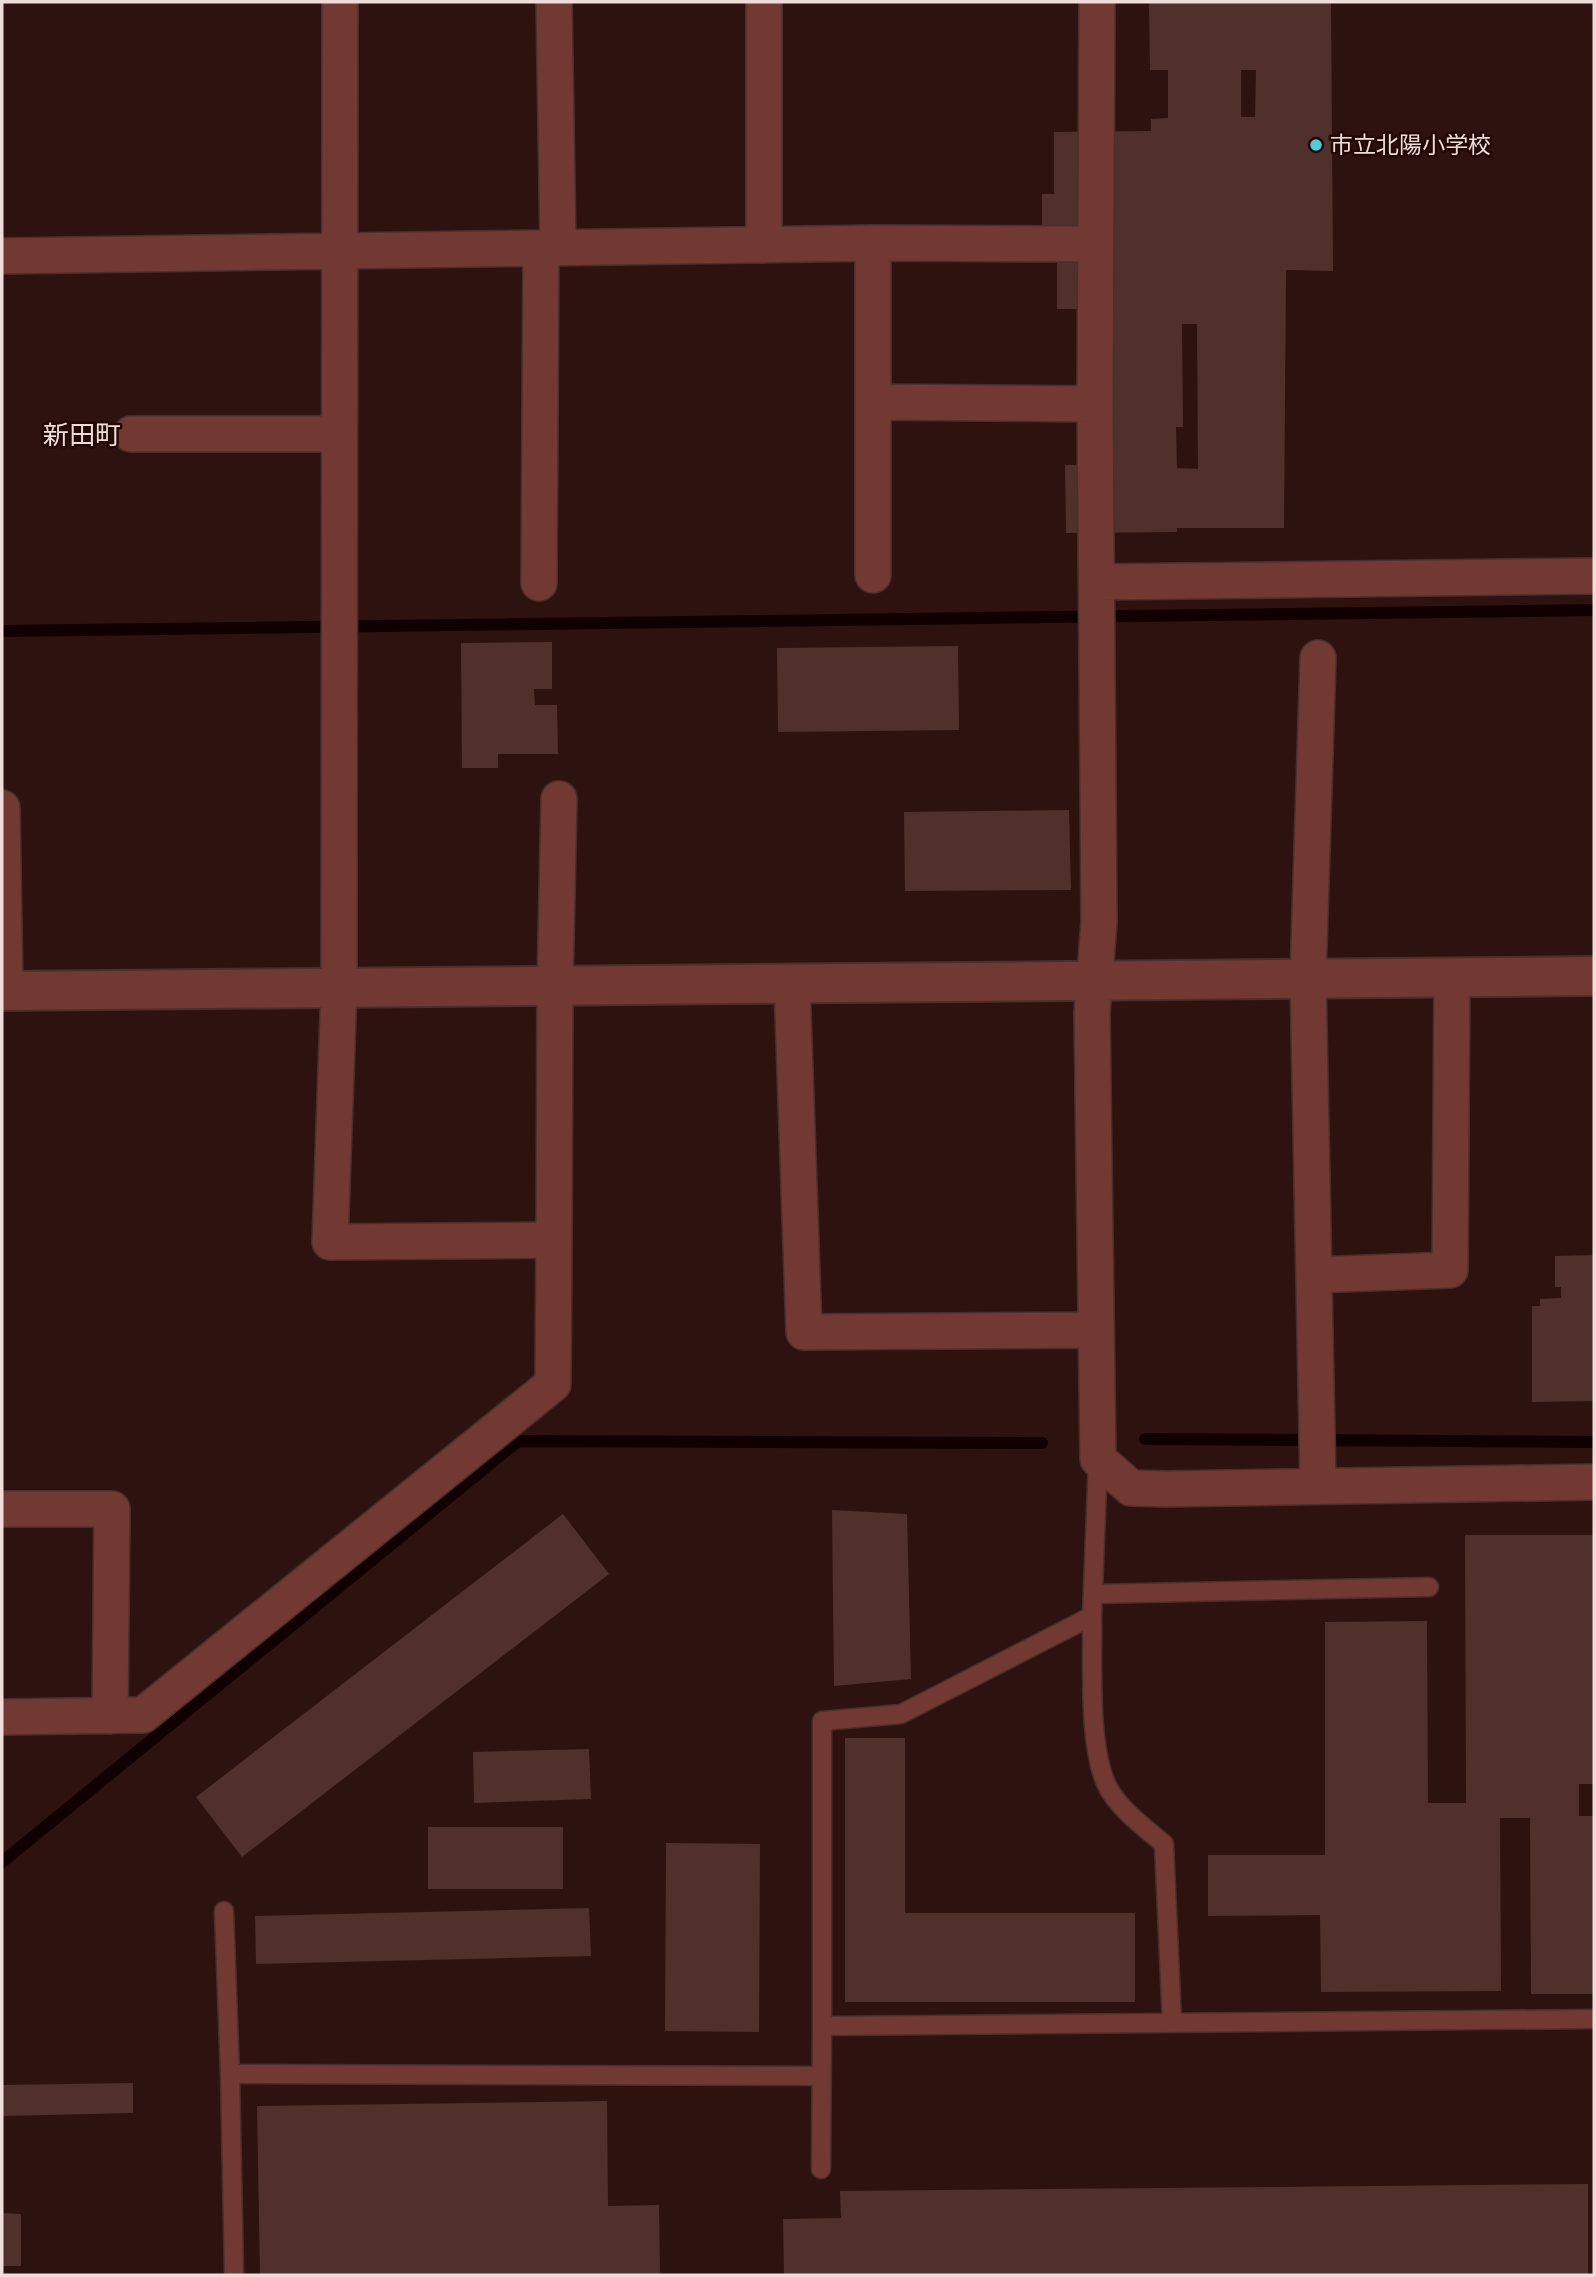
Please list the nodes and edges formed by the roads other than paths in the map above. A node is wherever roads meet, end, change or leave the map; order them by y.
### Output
1 (340, 2) edge
2 (554, 2) edge
3 (764, 2) edge
4 (1097, 2) edge
5 (873, 243) junction
6 (1096, 244) junction
7 (764, 245) junction
8 (550, 248) junction
9 (339, 251) junction
10 (2, 256) edge
11 (873, 402) junction
12 (1095, 404) junction
13 (131, 434) dead end
14 (339, 434) junction
15 (873, 575) dead end
16 (1594, 576) edge
17 (539, 583) dead end
18 (1098, 604) junction
19 (1318, 658) dead end
20 (559, 799) dead end
21 (2, 808) edge
22 (1594, 976) edge
23 (1452, 977) junction
24 (1308, 978) junction
25 (1096, 981) junction
26 (792, 984) junction
27 (555, 986) junction
28 (339, 987) junction
29 (4, 991) edge
30 (554, 1240) junction
31 (1314, 1275) junction
32 (1096, 1329) junction
33 (1318, 1456) junction
34 (1098, 1459) junction
35 (1594, 1482) edge
36 (2, 1509) edge
37 (1429, 1587) dead end
38 (1093, 1594) junction
39 (1092, 1616) junction
40 (110, 1716) junction
41 (2, 1717) edge
42 (224, 1911) dead end
43 (1594, 2019) edge
44 (1172, 2023) junction
45 (822, 2026) junction
46 (230, 2074) junction
47 (821, 2076) junction
48 (821, 2169) dead end
49 (234, 2275) edge

1 - 9 street
2 - 8 street
3 - 7 street
4 - 6 street
5 - 6 street
5 - 7 street
5 - 11 street
6 - 12 street
7 - 8 street
8 - 9 street
8 - 17 street
9 - 10 street
9 - 14 street
11 - 12 street
11 - 15 street
12 - 18 street
13 - 14 street
14 - 28 street
16 - 18 street
18 - 25 street
19 - 24 street
20 - 27 street
21 - 29 street
22 - 23 street
23 - 24 street
23 - 31 street
24 - 25 street
24 - 31 street
25 - 26 street
25 - 32 street
26 - 27 street
26 - 32 street
27 - 28 street
27 - 30 street
28 - 29 street
28 - 30 street
30 - 40 street
31 - 33 street
32 - 34 street
33 - 34 street
33 - 35 street
34 - 38 lane
36 - 40 street
37 - 38 lane
38 - 39 lane
39 - 44 lane
39 - 45 lane
40 - 41 street
42 - 46 lane
43 - 44 lane
44 - 45 lane
45 - 47 lane
46 - 47 lane
46 - 49 lane
47 - 48 lane

